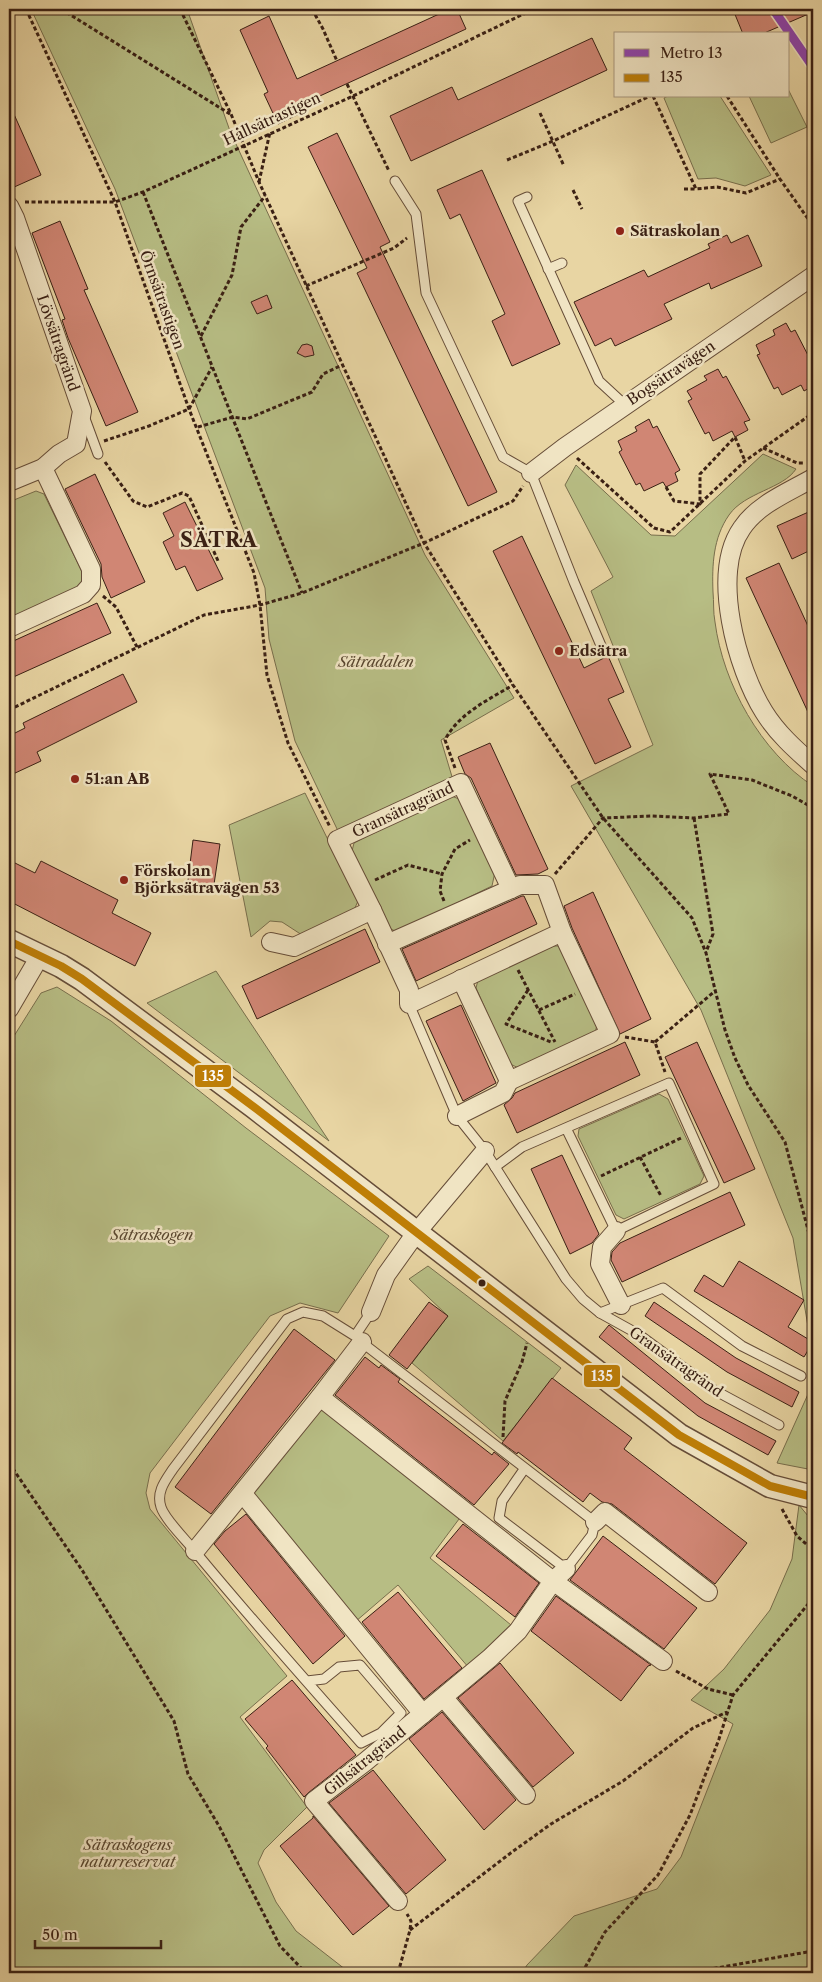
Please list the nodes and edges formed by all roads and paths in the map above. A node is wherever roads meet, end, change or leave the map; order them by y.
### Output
1 (26, 9) edge
2 (61, 9) edge
3 (180, 9) edge
4 (312, 9) edge
5 (534, 9) edge
6 (336, 61) dead end
7 (347, 84) dead end
8 (352, 96) junction
9 (647, 98) edge
10 (652, 98) edge
11 (728, 98) edge
12 (540, 113) dead end
13 (230, 114) junction
14 (270, 132) junction
15 (553, 141) junction
16 (243, 145) junction
17 (508, 160) dead end
18 (564, 166) dead end
19 (780, 179) junction
20 (395, 181) joint
21 (259, 182) junction
22 (696, 188) junction
23 (684, 189) dead end
24 (573, 190) dead end
25 (143, 192) junction
26 (265, 196) junction
27 (527, 197) dead end
28 (115, 202) junction
29 (14, 204) edge
30 (582, 209) dead end
31 (813, 225) edge
32 (394, 248) dead end
33 (562, 263) dead end
34 (548, 269) junction
35 (813, 276) edge
36 (306, 286) junction
37 (200, 336) junction
38 (213, 366) junction
39 (342, 366) junction
40 (624, 405) junction
41 (190, 409) junction
42 (82, 412) junction
43 (813, 413) edge
44 (232, 417) junction
45 (198, 426) junction
46 (93, 438) junction
47 (565, 447) junction
48 (763, 448) junction
49 (98, 454) joint
50 (745, 461) junction
51 (797, 464) dead end
52 (43, 468) junction
53 (531, 473) junction
54 (813, 478) edge
55 (9, 482) edge
56 (666, 487) dead end
57 (700, 504) junction
58 (424, 543) junction
59 (219, 563) dead end
60 (91, 586) junction
61 (302, 593) junction
62 (260, 605) junction
63 (9, 628) edge
64 (137, 647) junction
65 (602, 648) dead end
66 (512, 685) junction
67 (9, 710) edge
68 (451, 758) dead end
69 (813, 765) edge
70 (813, 808) edge
71 (603, 818) junction
72 (694, 818) junction
73 (484, 832) junction
74 (337, 840) junction
75 (442, 874) junction
76 (545, 885) junction
77 (361, 887) junction
78 (511, 889) junction
79 (372, 910) junction
80 (450, 916) junction
81 (562, 932) junction
82 (9, 941) edge
83 (271, 942) dead end
84 (388, 944) junction
85 (706, 953) junction
86 (40, 956) junction
87 (511, 956) junction
88 (461, 979) junction
89 (589, 988) junction
90 (528, 990) junction
91 (715, 992) junction
92 (409, 1004) junction
93 (9, 1009) edge
94 (539, 1010) junction
95 (610, 1034) junction
96 (655, 1042) junction
97 (509, 1081) junction
98 (669, 1083) junction
99 (457, 1116) junction
100 (566, 1128) junction
101 (691, 1133) junction
102 (485, 1151) junction
103 (640, 1157) junction
104 (495, 1168) junction
105 (592, 1181) junction
106 (666, 1207) junction
107 (616, 1231) junction
108 (416, 1233) junction
109 (813, 1249) edge
110 (620, 1305) junction
111 (371, 1312) joint
112 (600, 1313) junction
113 (533, 1322) junction
114 (358, 1339) junction
115 (801, 1376) dead end
116 (320, 1397) junction
117 (779, 1425) dead end
118 (502, 1450) junction
119 (9, 1463) edge
120 (525, 1468) junction
121 (770, 1486) junction
122 (243, 1494) junction
123 (813, 1497) edge
124 (595, 1522) junction
125 (813, 1550) edge
126 (195, 1551) junction
127 (559, 1575) junction
128 (813, 1590) edge
129 (708, 1592) dead end
130 (663, 1661) joint
131 (307, 1681) junction
132 (733, 1695) junction
133 (444, 1698) junction
134 (728, 1712) junction
135 (423, 1714) junction
136 (526, 1795) dead end
137 (398, 1901) joint
138 (410, 1930) junction
139 (813, 1951) edge
140 (311, 1973) edge
141 (398, 1973) edge
142 (582, 1973) edge
143 (688, 1973) edge

1 - 28 path, Örnsätrastigen
2 - 13 path
3 - 13 path
4 - 6 path
5 - 8 path, Hållsätrastigen
7 - 8 path
8 - 14 path, Hållsätrastigen
8 - 20 path
9 - 15 path
10 - 22 path
11 - 19 path
12 - 15 path
13 - 16 path
14 - 16 path, Hållsätrastigen
14 - 21 path
15 - 17 path
15 - 18 path
16 - 21 path
16 - 25 path, Hållsätrastigen
19 - 22 path
19 - 31 path
20 - 53 lane
21 - 26 path
22 - 23 path
24 - 30 path
25 - 28 path, Hållsätrastigen
25 - 37 path
26 - 36 path
26 - 37 path
27 - 34 lane
28 - 29 path, Hållsätrastigen
28 - 41 path, Örnsätrastigen
29 - 42 street, Lövsätragränd
32 - 36 path
33 - 34 lane
34 - 40 lane
35 - 40 street, Bogsätravägen
36 - 39 path
37 - 38 path
38 - 41 path
38 - 44 path
39 - 44 path
39 - 58 path
40 - 47 street, Bogsätravägen
41 - 45 path, Örnsätrastigen
41 - 46 path
42 - 46 lane
42 - 52 street, Lövsätragränd
43 - 48 path
44 - 45 path
44 - 61 path
45 - 62 path, Örnsätrastigen
46 - 49 lane
47 - 53 street, Bogsätravägen
47 - 57 path
48 - 50 path
48 - 51 path
49 - 59 path
50 - 57 path
50 - 57 path
52 - 55 street, Lövsätragränd
52 - 60 street
53 - 58 path
53 - 65 lane
54 - 69 street
56 - 57 path
58 - 61 path
58 - 66 path
60 - 63 street
60 - 64 path
61 - 62 path
62 - 64 path
62 - 74 path, Örnsätrastigen
64 - 67 path
66 - 68 path
66 - 71 path
70 - 72 path
71 - 72 path
71 - 76 path
71 - 85 path
72 - 85 path
73 - 74 street, Gransätragränd
73 - 75 path
73 - 78 street, Gransätragränd
74 - 77 street, Gransätragränd
75 - 77 path
75 - 80 path
76 - 78 street
76 - 81 street
77 - 79 street, Gransätragränd
78 - 80 street
79 - 83 street
79 - 84 street, Gransätragränd
80 - 84 street
81 - 87 street
81 - 89 street
82 - 86 street
84 - 92 street, Gransätragränd
85 - 91 path
86 - 93 street
86 - 108 street
87 - 88 street
87 - 90 path
88 - 92 street
88 - 97 street
89 - 94 path
89 - 95 street
90 - 94 path
90 - 94 path
91 - 96 path
91 - 109 path
92 - 99 lane, Gransätragränd
95 - 96 path
95 - 97 street
96 - 98 path
97 - 99 street
98 - 100 lane
98 - 101 lane
99 - 102 lane, Gransätragränd
100 - 104 lane
100 - 105 lane
101 - 103 path
101 - 106 lane
102 - 104 lane, Gransätragränd
102 - 108 street
103 - 105 path
103 - 106 path
104 - 112 lane, Gransätragränd
105 - 107 lane
106 - 107 lane
107 - 110 street
108 - 111 street
108 - 113 street
110 - 112 lane, Gransätragränd
110 - 115 lane, Gransätragränd
111 - 114 lane
112 - 117 lane, Gransätragränd
113 - 118 path
113 - 121 street
114 - 116 street
114 - 118 lane, Gillsätragränd
114 - 126 lane, Gillsätragränd
116 - 122 street
116 - 127 street
118 - 120 lane, Gillsätragränd
119 - 140 path
120 - 124 lane, Gillsätragränd
120 - 127 lane
121 - 123 street
121 - 125 path
122 - 126 street
122 - 135 street
124 - 127 lane, Gillsätragränd
124 - 129 street
126 - 131 lane, Gillsätragränd
127 - 130 street
127 - 133 street, Gillsätragränd
128 - 132 path
130 - 132 path
131 - 131 lane, Gillsätragränd
132 - 134 path
133 - 135 street, Gillsätragränd
133 - 136 street
134 - 138 path
134 - 142 path
135 - 137 street, Gillsätragränd
137 - 138 path
138 - 141 path
139 - 143 path

